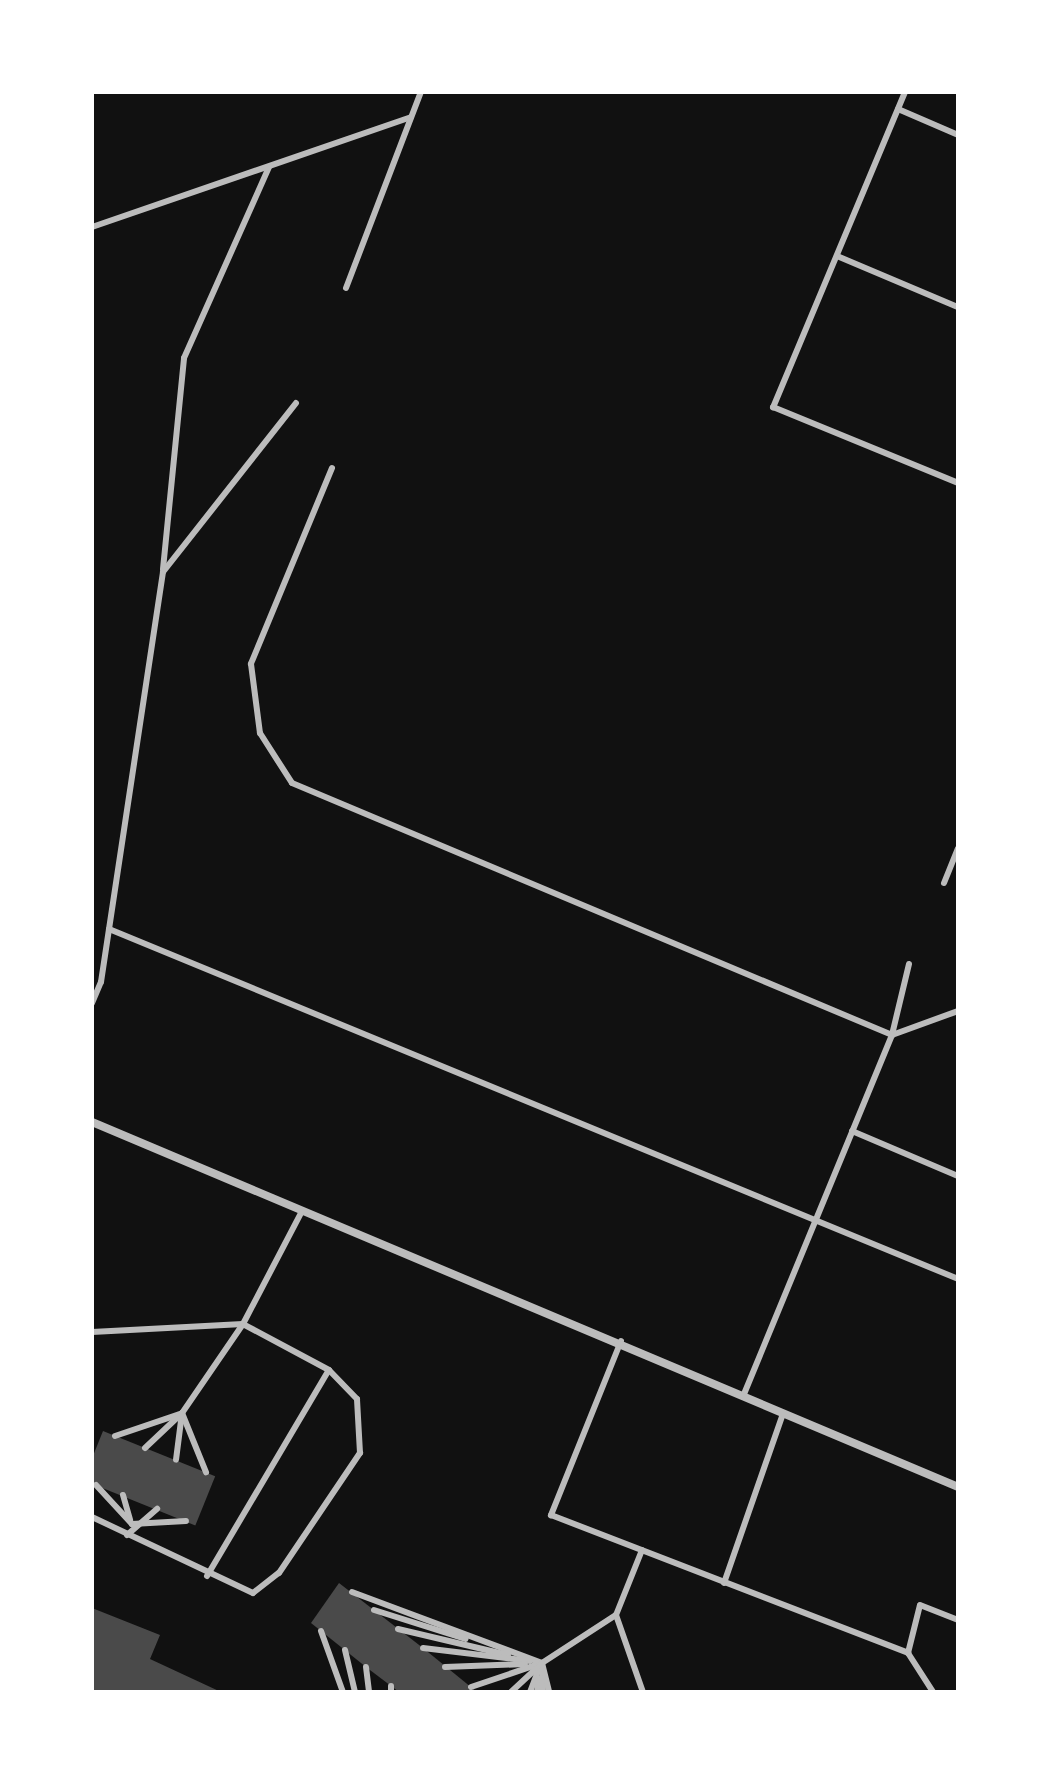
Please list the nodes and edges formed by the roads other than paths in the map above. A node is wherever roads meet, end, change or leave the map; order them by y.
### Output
1 (421, 92) edge
2 (905, 92) edge
3 (898, 109) junction
4 (411, 117) junction
5 (958, 135) edge
6 (269, 167) junction
7 (92, 227) edge
8 (837, 256) junction
9 (346, 288) dead end
10 (958, 307) edge
11 (296, 403) dead end
12 (332, 468) dead end
13 (958, 483) edge
14 (163, 572) junction
15 (958, 849) edge
16 (944, 883) dead end
17 (109, 929) junction
18 (909, 964) dead end
19 (92, 970) edge
20 (102, 976) junction
21 (92, 1003) edge
22 (958, 1011) edge
23 (892, 1035) junction
24 (92, 1122) edge
25 (852, 1131) junction
26 (958, 1176) edge
27 (302, 1211) junction
28 (814, 1223) junction
29 (958, 1279) edge
30 (243, 1324) junction
31 (92, 1332) edge
32 (621, 1341) junction
33 (329, 1370) junction
34 (743, 1396) junction
35 (182, 1413) junction
36 (783, 1414) junction
37 (115, 1436) dead end
38 (145, 1448) dead end
39 (176, 1460) dead end
40 (206, 1472) dead end
41 (96, 1485) dead end
42 (958, 1487) edge
43 (123, 1495) dead end
44 (157, 1509) dead end
45 (92, 1517) edge
46 (186, 1521) dead end
47 (132, 1524) junction
48 (127, 1535) junction
49 (642, 1550) junction
50 (207, 1576) junction
51 (724, 1583) junction
52 (352, 1592) dead end
53 (374, 1610) dead end
54 (616, 1615) junction
55 (958, 1620) edge
56 (398, 1629) dead end
57 (321, 1631) dead end
58 (423, 1648) dead end
59 (345, 1650) dead end
60 (908, 1653) junction
61 (542, 1663) junction
62 (366, 1667) dead end
63 (445, 1667) dead end
64 (471, 1687) dead end
65 (343, 1692) edge
66 (355, 1692) edge
67 (369, 1692) edge
68 (511, 1692) edge
69 (530, 1692) edge
70 (544, 1692) edge
71 (643, 1692) edge
72 (933, 1692) edge

1 - 4 lane
2 - 3 lane
3 - 5 lane
3 - 8 lane
4 - 6 lane
4 - 9 lane
6 - 7 lane
6 - 14 lane
8 - 10 lane
8 - 13 lane
11 - 14 lane
12 - 23 lane
14 - 17 lane
15 - 16 lane
17 - 20 lane
17 - 28 lane
18 - 23 lane
19 - 20 lane
20 - 21 lane
22 - 23 lane
23 - 25 lane
24 - 27 street
25 - 26 lane
25 - 28 lane
27 - 30 lane
27 - 32 street
28 - 29 lane
28 - 34 lane
30 - 31 lane
30 - 33 lane
30 - 35 lane
32 - 34 street
32 - 49 lane
33 - 50 lane
33 - 50 lane
34 - 36 street
35 - 37 lane
35 - 38 lane
35 - 39 lane
35 - 40 lane
36 - 42 street
36 - 51 lane
41 - 47 lane
43 - 47 lane
44 - 47 lane
45 - 48 lane
46 - 47 lane
47 - 48 lane
48 - 50 lane
49 - 51 lane
49 - 54 lane
51 - 60 lane
52 - 61 lane
53 - 61 lane
54 - 61 lane
54 - 71 lane
55 - 60 lane
56 - 61 lane
57 - 65 lane
58 - 61 lane
59 - 66 lane
60 - 72 lane
61 - 63 lane
61 - 64 lane
61 - 68 lane
61 - 69 lane
61 - 70 lane
61 - 70 lane
62 - 67 lane

